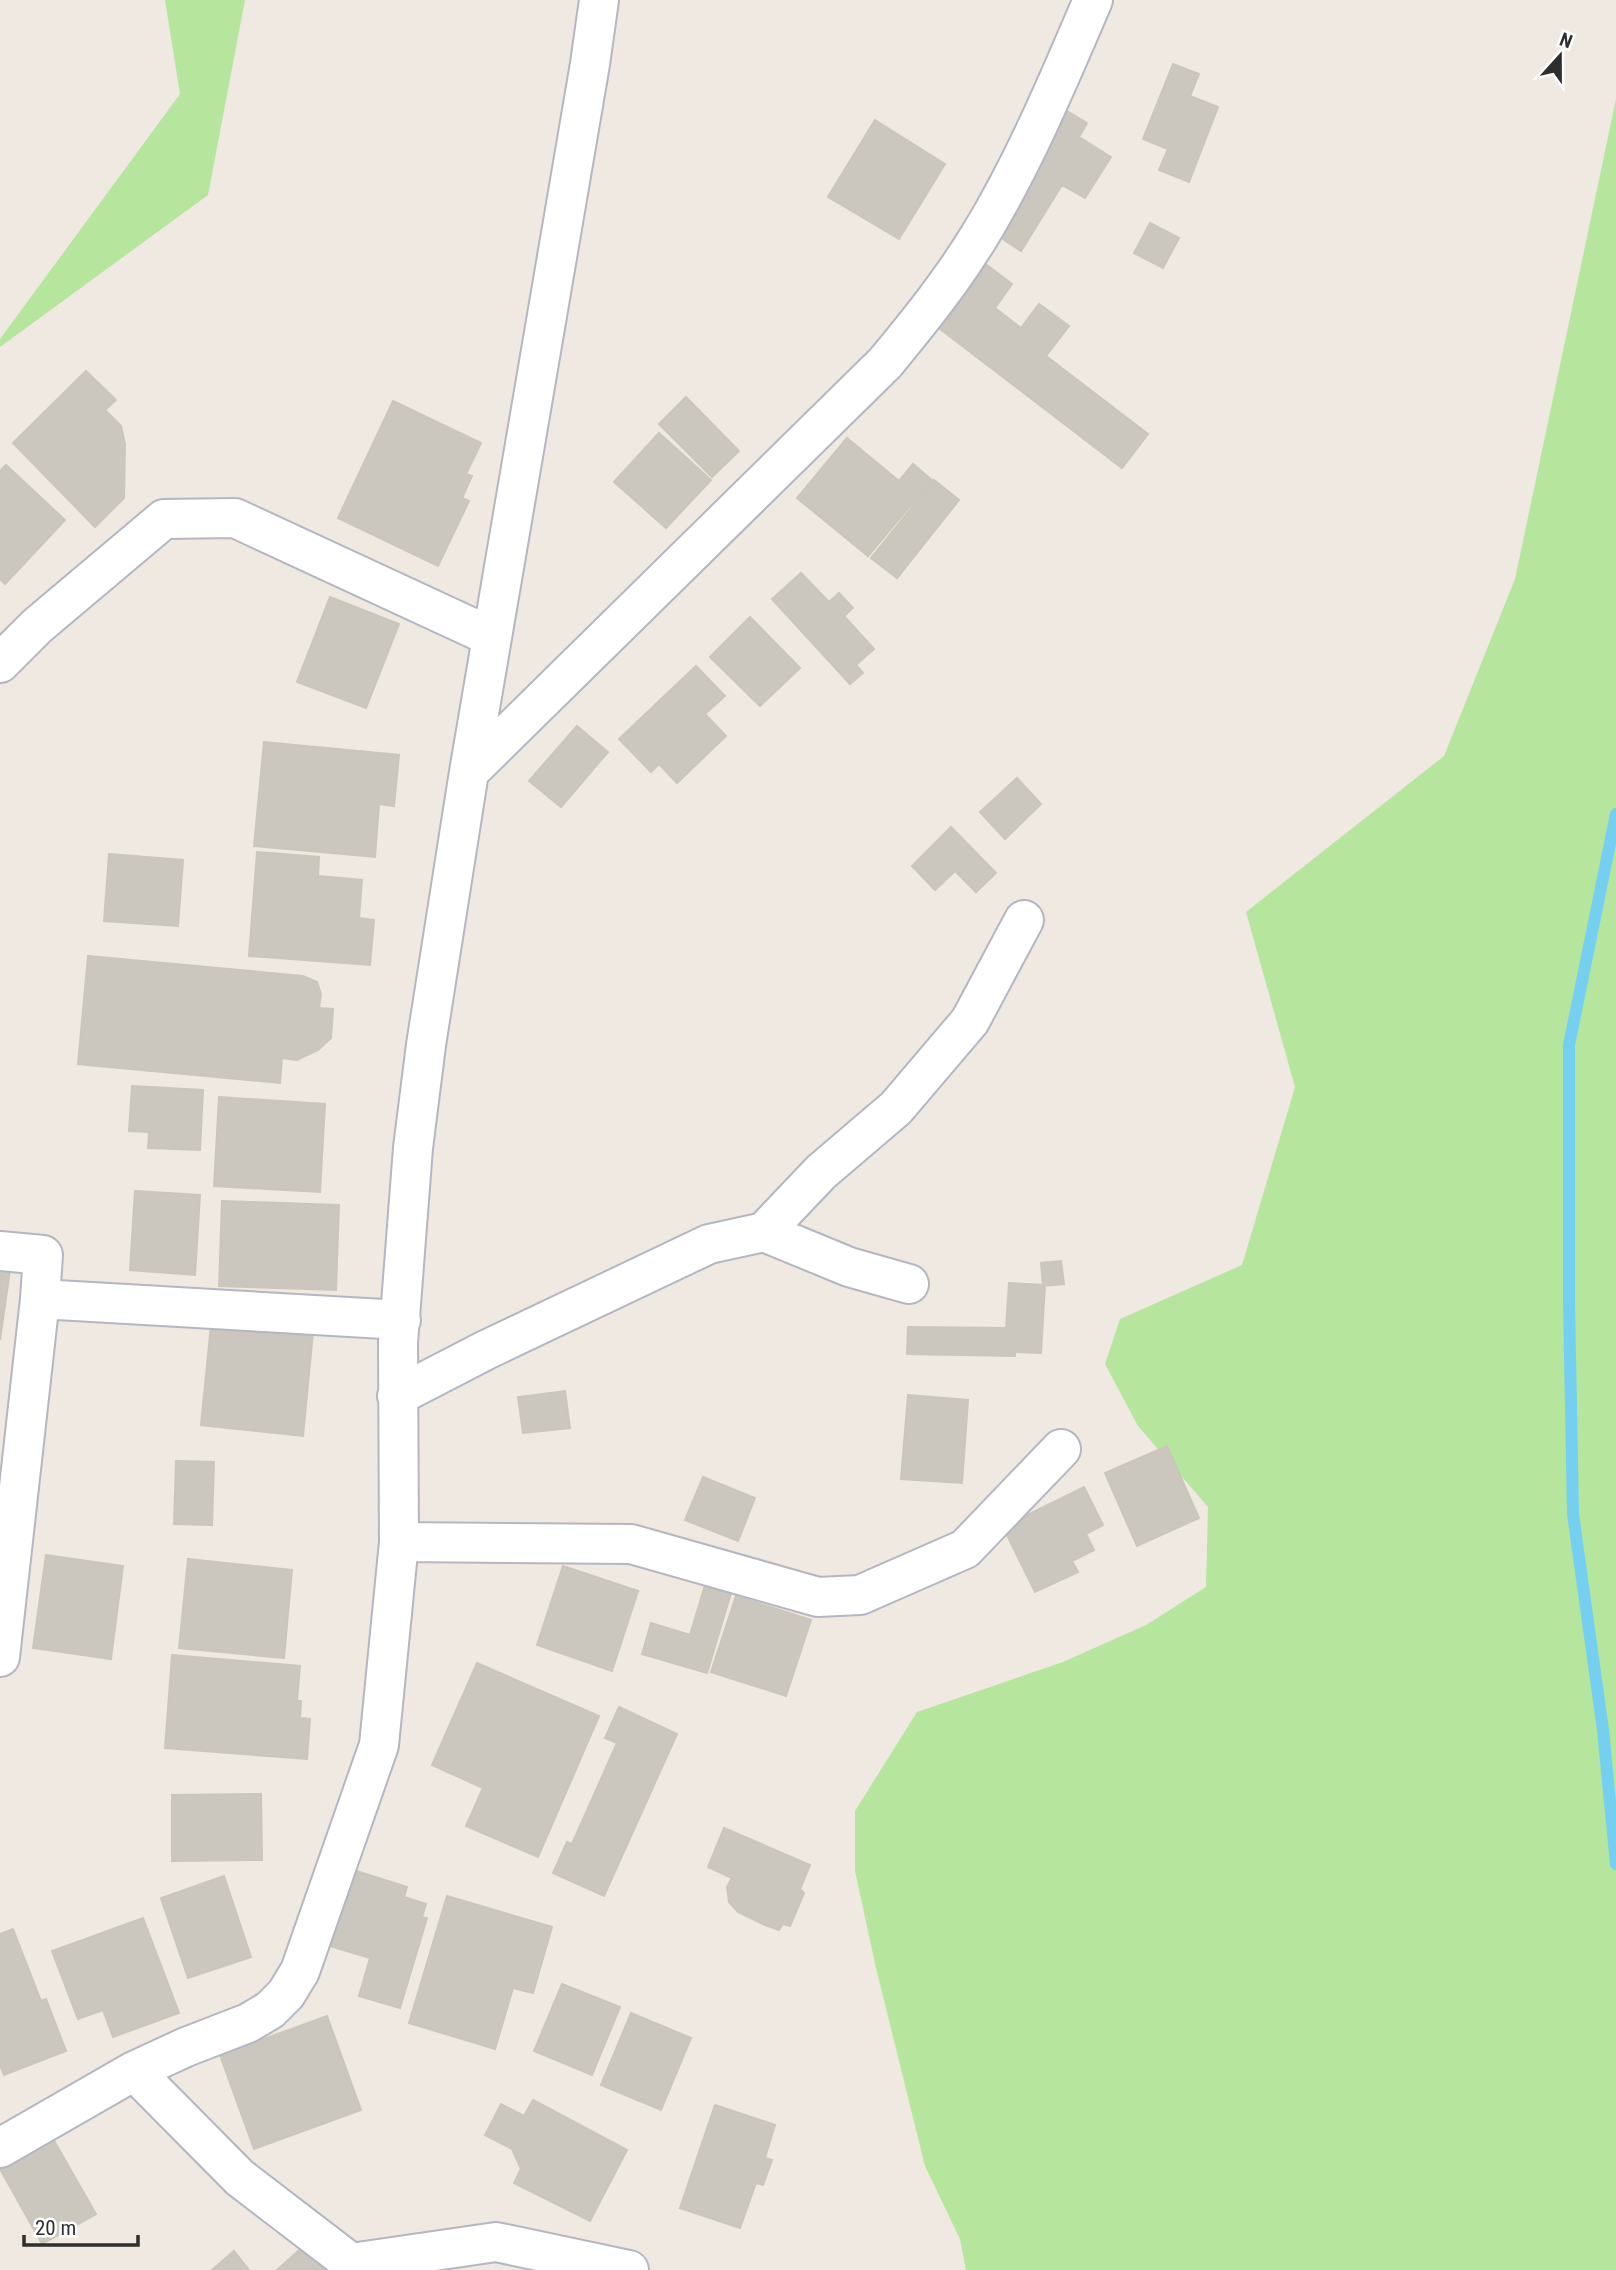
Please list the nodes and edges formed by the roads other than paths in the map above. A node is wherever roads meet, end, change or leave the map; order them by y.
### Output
1 (598, 0) edge
2 (1093, 0) edge
3 (492, 637) junction
4 (0, 663) edge
5 (469, 772) junction
6 (1024, 920) dead end
7 (764, 1232) junction
8 (0, 1251) edge
9 (909, 1284) dead end
10 (40, 1299) junction
11 (401, 1320) junction
12 (397, 1396) junction
13 (1061, 1449) dead end
14 (400, 1542) junction
15 (0, 1657) edge
16 (134, 2071) junction
17 (0, 2148) edge
18 (352, 2266) edge
19 (629, 2270) edge

1 - 3 street
2 - 5 street
3 - 4 street
3 - 5 street
5 - 11 street
6 - 7 street
7 - 9 street
7 - 12 street
8 - 10 street
10 - 11 street
10 - 15 street
11 - 12 street
12 - 14 street
13 - 14 street
14 - 16 street
16 - 17 street
16 - 18 street
18 - 19 street

